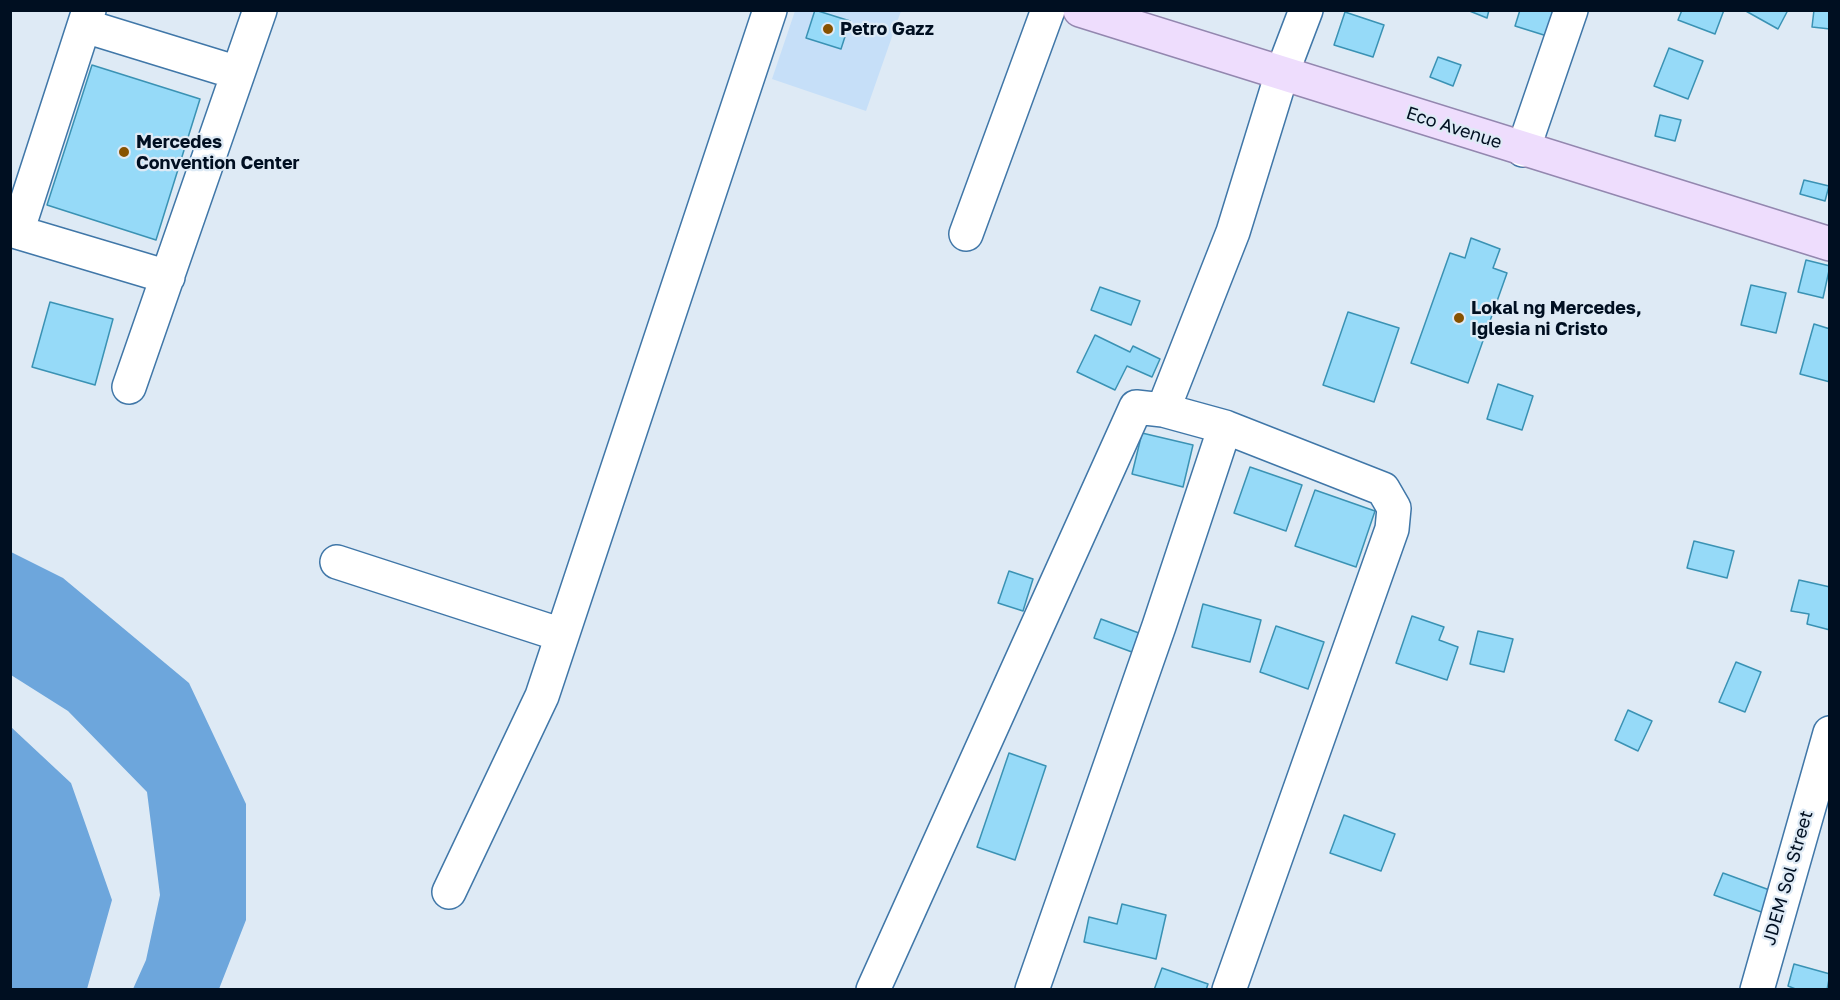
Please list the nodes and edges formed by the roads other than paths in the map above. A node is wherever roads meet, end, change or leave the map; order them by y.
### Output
1 (260, 10) edge
2 (770, 10) edge
3 (1048, 10) edge
4 (1080, 10) edge
5 (1306, 10) edge
6 (1570, 10) edge
7 (87, 18) edge
8 (238, 73) junction
9 (1282, 73) junction
10 (1523, 150) junction
11 (966, 234) dead end
12 (1830, 244) edge
13 (168, 277) junction
14 (129, 387) dead end
15 (1163, 410) junction
16 (1225, 427) junction
17 (337, 562) dead end
18 (562, 635) junction
19 (1830, 733) edge
20 (449, 892) dead end
21 (873, 990) edge
22 (1032, 990) edge
23 (1229, 990) edge
24 (1757, 990) edge

1 - 8 street
2 - 18 street
3 - 11 street
4 - 9 main road, Eco Avenue
5 - 9 street
6 - 10 street
7 - 8 street
7 - 13 street
8 - 13 street
9 - 10 main road, Eco Avenue
9 - 15 street
10 - 12 main road, Eco Avenue
13 - 14 street
15 - 16 street
15 - 21 street
16 - 22 street
16 - 23 street
17 - 18 street
18 - 20 street
19 - 24 street, JDEM Sol Street

